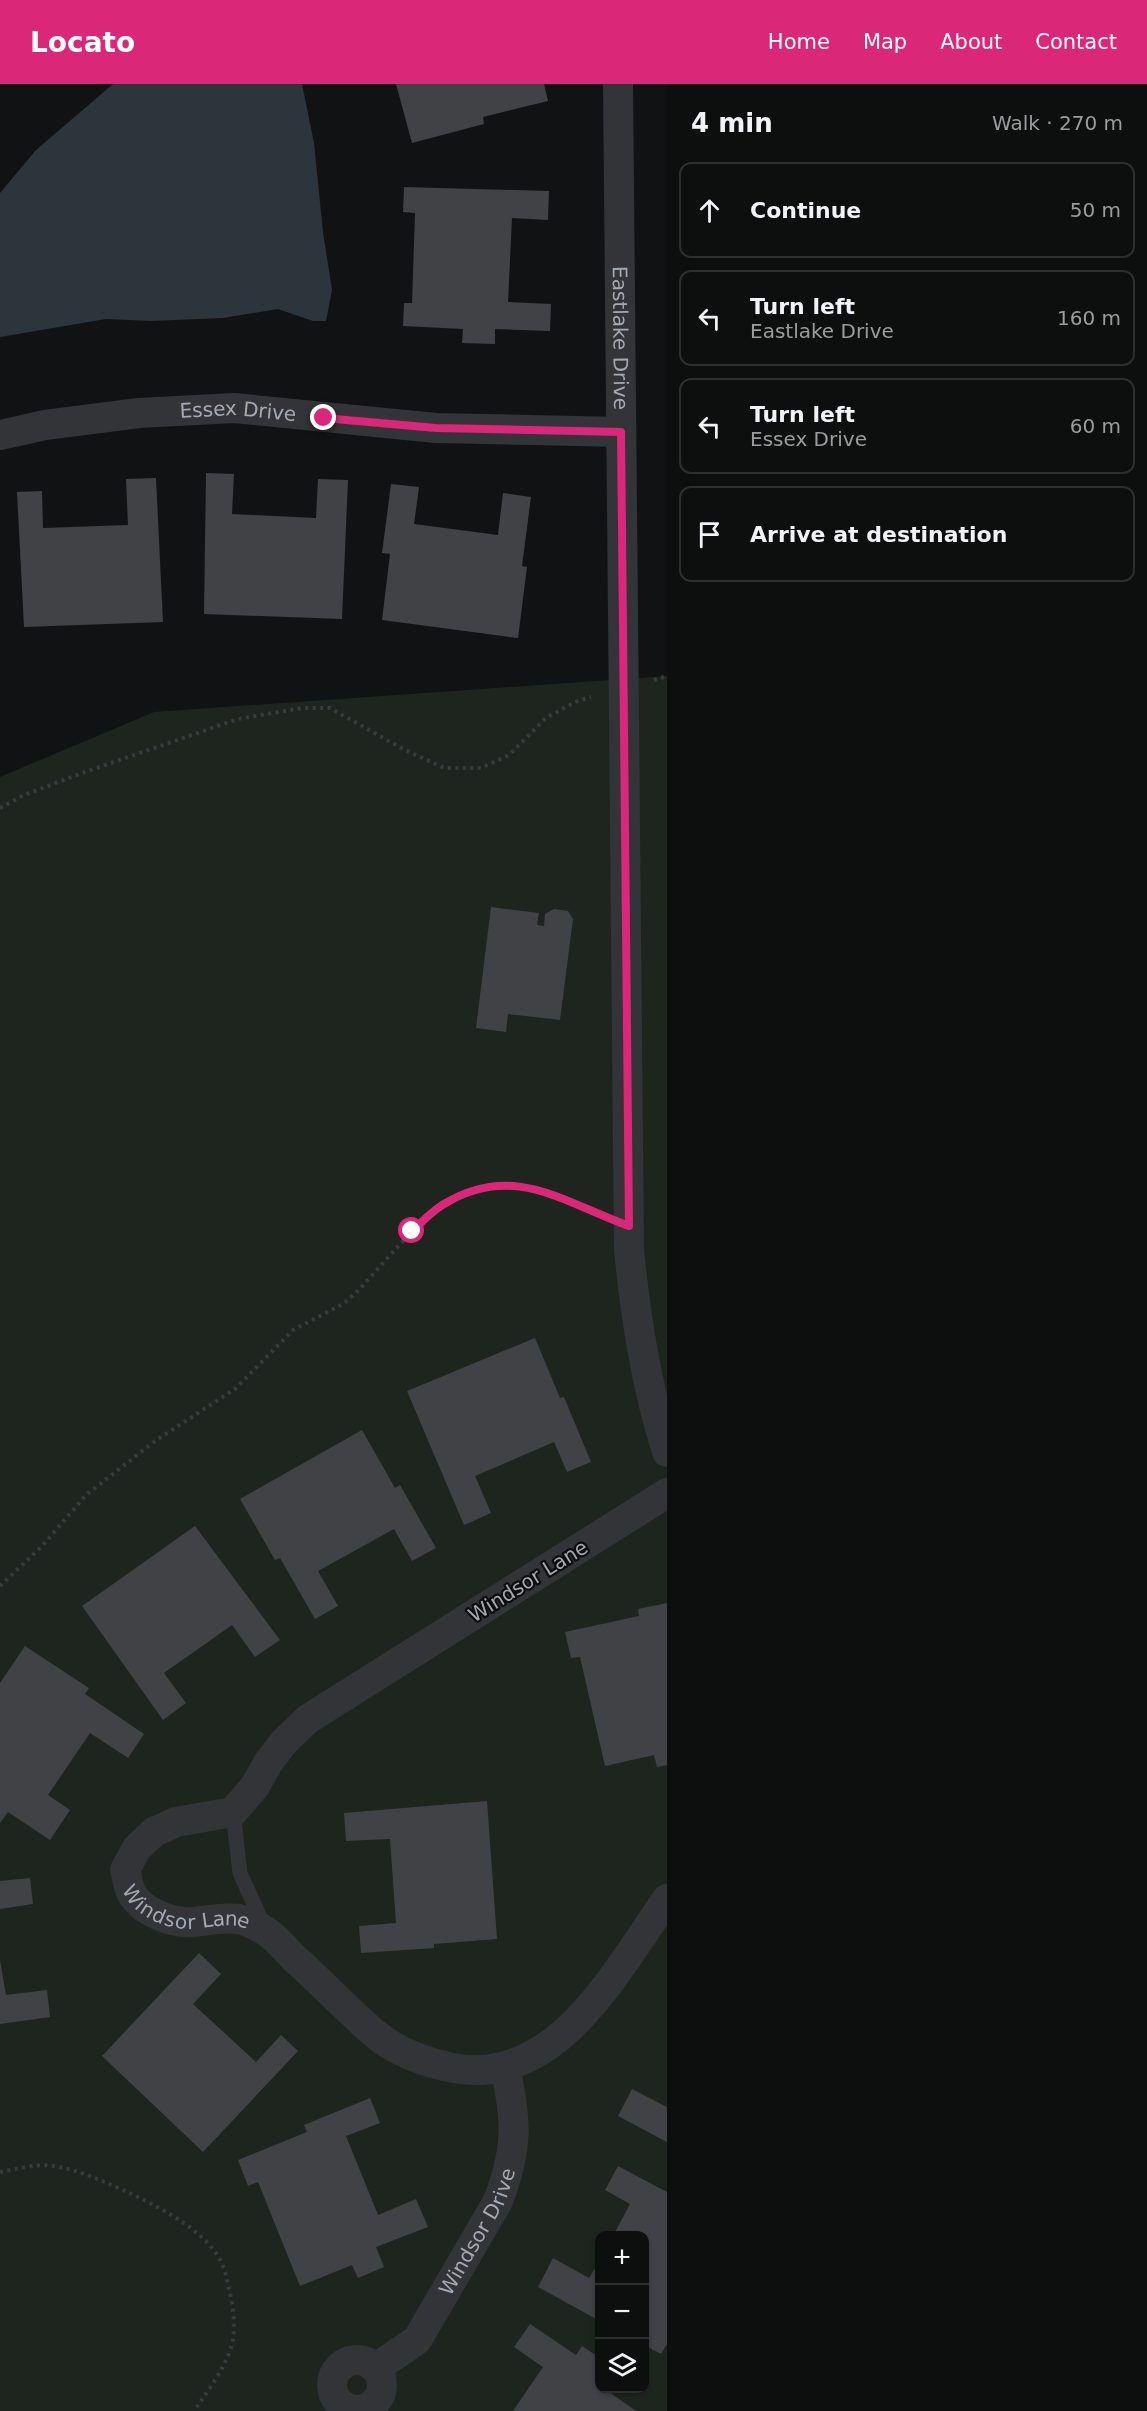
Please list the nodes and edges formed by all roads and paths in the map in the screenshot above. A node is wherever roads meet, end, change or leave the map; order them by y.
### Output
1 (618, 84) edge
2 (621, 432) junction
3 (0, 435) edge
4 (667, 676) edge
5 (624, 688) junction
6 (0, 808) edge
7 (629, 1226) junction
8 (667, 1452) edge
9 (667, 1493) edge
10 (0, 1586) edge
11 (233, 1812) junction
12 (667, 1899) edge
13 (267, 1932) junction
14 (505, 2067) junction
15 (0, 2172) edge
16 (376, 2368) dead end
17 (194, 2411) edge

1 - 2 street, Eastlake Drive
2 - 3 street, Essex Drive
2 - 5 street, Eastlake Drive
4 - 5 path
5 - 6 path
5 - 7 street, Eastlake Drive
7 - 8 street, Eastlake Drive
7 - 10 path
9 - 11 street, Windsor Lane
11 - 13 lane
11 - 13 street, Windsor Lane
12 - 14 street, Windsor Lane
13 - 14 street, Windsor Lane
14 - 16 street, Windsor Drive
15 - 17 path

